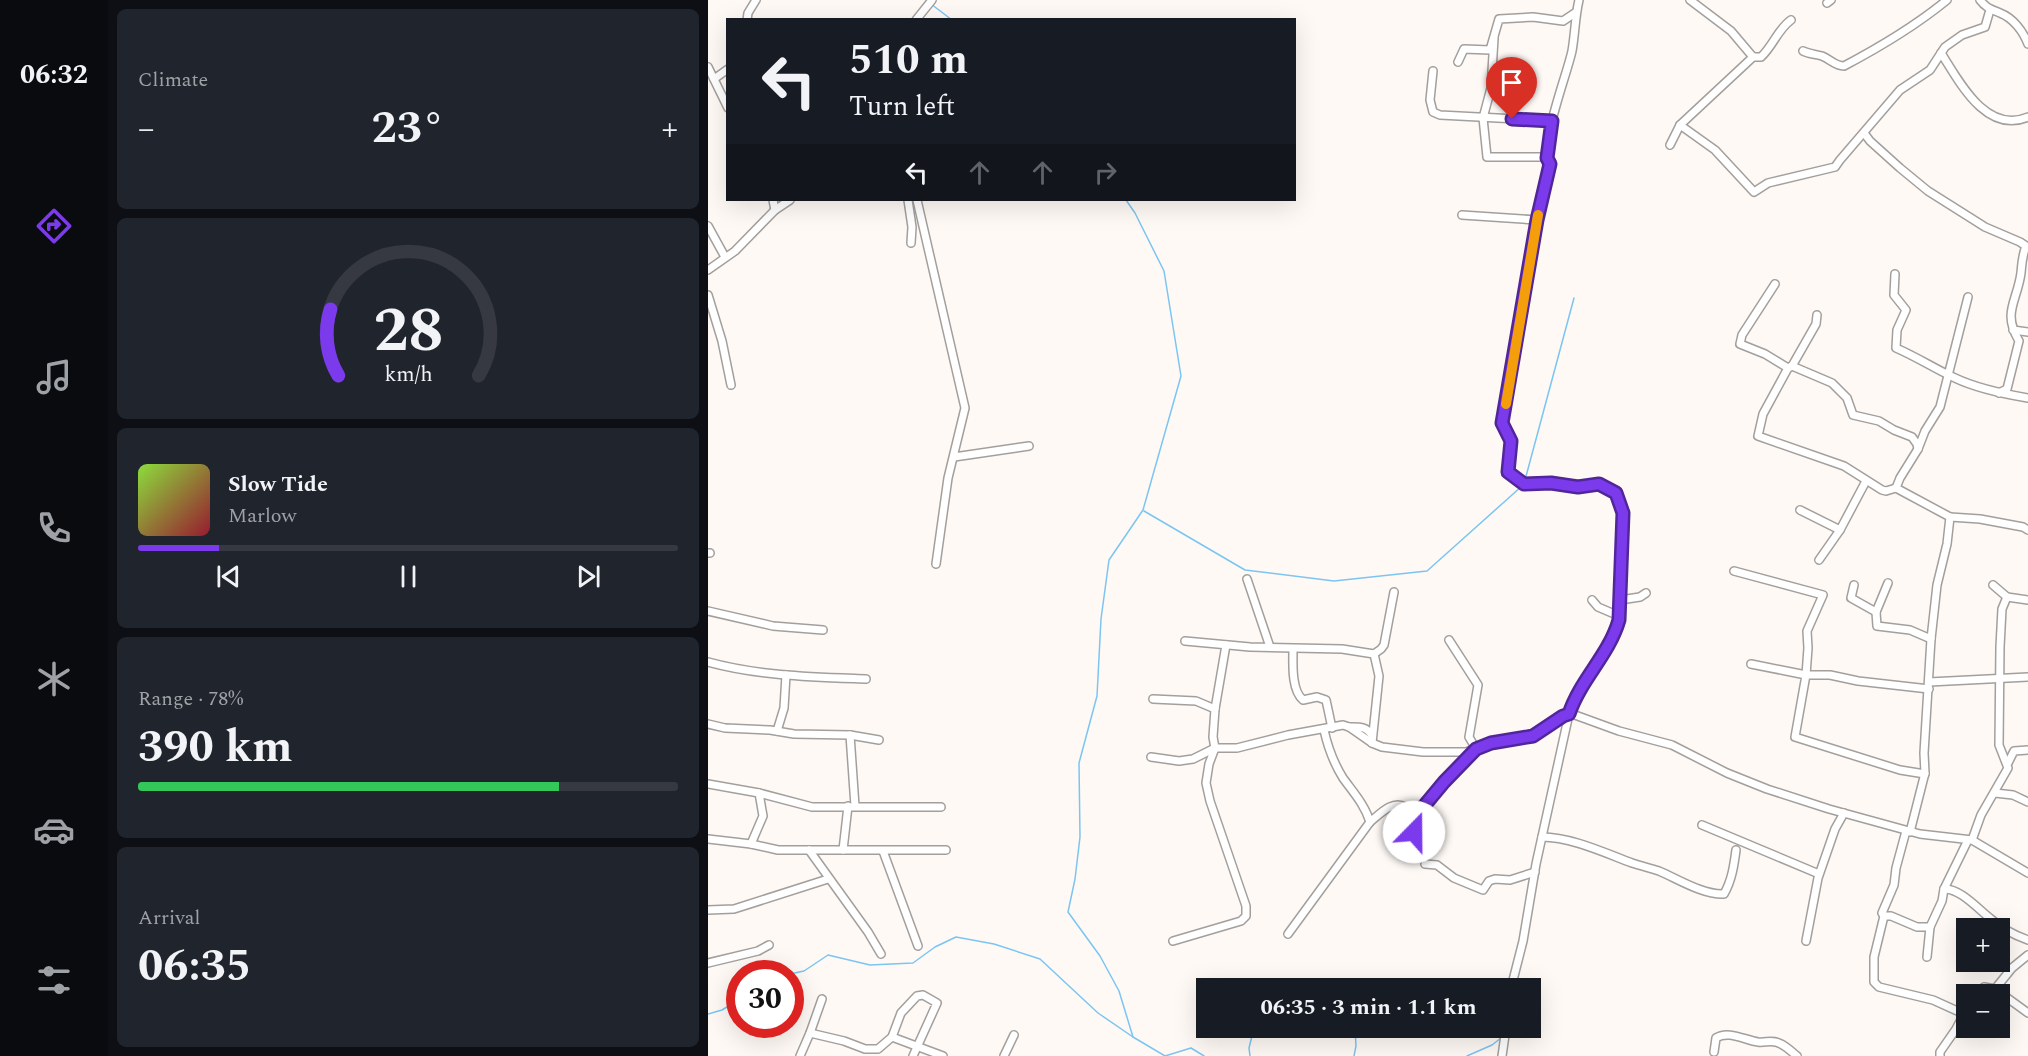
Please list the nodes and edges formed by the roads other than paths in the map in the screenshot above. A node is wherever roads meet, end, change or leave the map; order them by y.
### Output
1 (756, 0) edge
2 (1579, 0) edge
3 (1690, 0) edge
4 (1947, 0) edge
5 (1980, 0) edge
6 (927, 5) edge
7 (1990, 10) junction
8 (1575, 14) junction
9 (747, 18) edge
10 (919, 18) edge
11 (1791, 20) dead end
12 (1494, 38) junction
13 (2028, 43) edge
14 (1803, 51) dead end
15 (1941, 53) junction
16 (1753, 57) junction
17 (1458, 62) dead end
18 (708, 67) edge
19 (726, 70) edge
20 (1433, 71) dead end
21 (714, 79) junction
22 (726, 104) edge
23 (2028, 117) edge
24 (1482, 118) junction
25 (1552, 121) junction
26 (1680, 124) junction
27 (1864, 133) junction
28 (1670, 146) dead end
29 (1547, 158) junction
30 (773, 201) edge
31 (788, 201) edge
32 (908, 201) edge
33 (917, 201) edge
34 (775, 210) junction
35 (1462, 215) dead end
36 (1537, 220) junction
37 (708, 226) edge
38 (911, 243) dead end
39 (725, 257) junction
40 (708, 270) edge
41 (1895, 274) dead end
42 (1775, 284) dead end
43 (708, 294) edge
44 (1968, 297) dead end
45 (1817, 315) dead end
46 (2013, 330) junction
47 (2028, 333) edge
48 (1790, 367) junction
49 (1949, 375) junction
50 (731, 385) dead end
51 (2000, 393) junction
52 (2028, 398) edge
53 (1029, 446) dead end
54 (1918, 449) junction
55 (954, 457) junction
56 (1866, 481) junction
57 (1896, 488) junction
58 (1800, 510) dead end
59 (1950, 517) junction
60 (2028, 530) edge
61 (1840, 531) junction
62 (1819, 560) dead end
63 (936, 564) dead end
64 (1734, 571) dead end
65 (1247, 579) dead end
66 (1888, 583) dead end
67 (1854, 585) dead end
68 (1992, 585) dead end
69 (1394, 592) dead end
70 (1646, 593) dead end
71 (2007, 597) junction
72 (1592, 600) dead end
73 (2028, 600) edge
74 (1619, 601) junction
75 (708, 611) edge
76 (1876, 612) junction
77 (1619, 616) junction
78 (822, 630) dead end
79 (1931, 639) junction
80 (1449, 640) dead end
81 (1185, 641) dead end
82 (1226, 645) junction
83 (1270, 647) junction
84 (1293, 649) junction
85 (1374, 654) junction
86 (708, 662) edge
87 (1751, 664) dead end
88 (786, 675) junction
89 (1806, 675) junction
90 (2028, 677) edge
91 (866, 679) dead end
92 (2001, 680) junction
93 (1929, 685) junction
94 (1153, 699) dead end
95 (1215, 709) junction
96 (1569, 714) junction
97 (708, 724) edge
98 (1332, 728) junction
99 (1324, 730) junction
100 (777, 731) junction
101 (850, 735) junction
102 (879, 740) dead end
103 (1372, 740) junction
104 (1215, 748) junction
105 (1476, 749) junction
106 (2028, 750) edge
107 (1151, 757) dead end
108 (2008, 764) junction
109 (1925, 774) junction
110 (708, 784) edge
111 (1995, 793) junction
112 (759, 794) junction
113 (2028, 802) edge
114 (852, 806) junction
115 (941, 807) dead end
116 (1419, 812) junction
117 (1844, 813) junction
118 (1370, 822) junction
119 (1702, 825) dead end
120 (1908, 831) junction
121 (1542, 837) junction
122 (708, 839) edge
123 (1970, 840) junction
124 (751, 844) junction
125 (1414, 848) dead end
126 (809, 850) junction
127 (843, 850) junction
128 (946, 850) dead end
129 (1736, 850) dead end
130 (883, 851) junction
131 (1425, 864) dead end
132 (1535, 872) junction
133 (2028, 873) edge
134 (1819, 874) junction
135 (828, 879) junction
136 (1944, 889) junction
137 (708, 909) edge
138 (1884, 916) junction
139 (1930, 927) junction
140 (1288, 934) dead end
141 (1806, 940) dead end
142 (2028, 940) edge
143 (1173, 941) dead end
144 (770, 945) dead end
145 (918, 946) dead end
146 (881, 954) dead end
147 (2028, 955) edge
148 (1927, 957) dead end
149 (708, 963) edge
150 (1514, 978) edge
151 (1999, 984) edge
152 (822, 999) dead end
153 (2010, 1000) edge
154 (1956, 1009) edge
155 (2028, 1013) edge
156 (1956, 1029) edge
157 (810, 1034) junction
158 (1014, 1035) dead end
159 (892, 1037) junction
160 (1505, 1038) edge
161 (916, 1047) junction
162 (1714, 1052) dead end
163 (800, 1056) edge
164 (913, 1056) edge
165 (943, 1056) edge
166 (1004, 1056) edge
167 (1502, 1056) edge
168 (1797, 1056) edge
169 (1940, 1056) edge

1 - 9 street
2 - 8 street
3 - 16 street
4 - 14 street
5 - 7 street
6 - 10 street
7 - 13 street
7 - 15 street
8 - 12 street
8 - 25 street
11 - 16 street
12 - 17 street
12 - 24 street
15 - 23 street
15 - 27 street
16 - 26 street
18 - 21 street
19 - 21 street
20 - 24 street
21 - 22 street
24 - 25 street
24 - 29 street
25 - 29 street
26 - 27 street
26 - 28 street
27 - 46 street
29 - 36 street
30 - 34 street
31 - 34 street
32 - 38 street
33 - 55 street
34 - 39 street
35 - 36 street
36 - 74 street
37 - 39 street
39 - 40 street
41 - 49 street
42 - 48 street
43 - 50 street
44 - 49 street
45 - 48 street
46 - 47 street
46 - 51 street
48 - 54 street
48 - 56 street
49 - 51 street
49 - 54 street
51 - 52 street
53 - 55 street
54 - 57 street
55 - 63 street
56 - 57 street
56 - 61 street
57 - 59 street
58 - 61 street
59 - 60 street
59 - 79 street
61 - 62 street
64 - 89 street
65 - 83 street
66 - 76 street
67 - 76 street
68 - 71 street
69 - 85 street
70 - 74 street
71 - 73 street
71 - 92 street
72 - 77 street
74 - 77 street
75 - 78 street
76 - 79 street
77 - 96 street
79 - 93 street
80 - 105 street
81 - 82 street
82 - 83 street
82 - 95 street
83 - 84 street
84 - 85 street
84 - 98 street
85 - 103 street
86 - 88 street
87 - 89 street
88 - 91 street
88 - 100 street
89 - 93 street
89 - 109 street
90 - 92 street
92 - 93 street
92 - 108 street
93 - 109 street
94 - 95 street
95 - 104 street
96 - 105 street
96 - 117 street
96 - 121 street
97 - 100 street
98 - 99 street
98 - 103 street
99 - 104 street
99 - 118 street
100 - 101 street
101 - 102 street
101 - 114 street
103 - 105 street
104 - 107 street
104 - 143 street
105 - 116 street
106 - 108 street
108 - 111 street
109 - 120 street
110 - 112 street
111 - 113 street
111 - 123 street
112 - 114 street
112 - 124 street
114 - 115 street
114 - 127 street
116 - 118 street
116 - 125 street
117 - 120 street
117 - 134 street
118 - 140 street
119 - 134 street
120 - 123 street
120 - 138 street
121 - 129 street
121 - 132 street
122 - 124 street
123 - 133 street
123 - 136 street
124 - 126 street
126 - 127 street
126 - 135 street
127 - 130 street
128 - 130 street
130 - 145 street
131 - 132 street
132 - 150 street
134 - 141 street
135 - 137 street
135 - 146 street
136 - 139 street
136 - 142 street
138 - 139 street
138 - 154 street
139 - 148 street
144 - 149 street
147 - 151 street
152 - 157 street
153 - 155 street
156 - 169 street
157 - 159 street
157 - 163 street
158 - 166 street
159 - 161 street
159 - 161 street
160 - 167 street
161 - 164 street
161 - 165 street
162 - 168 street

